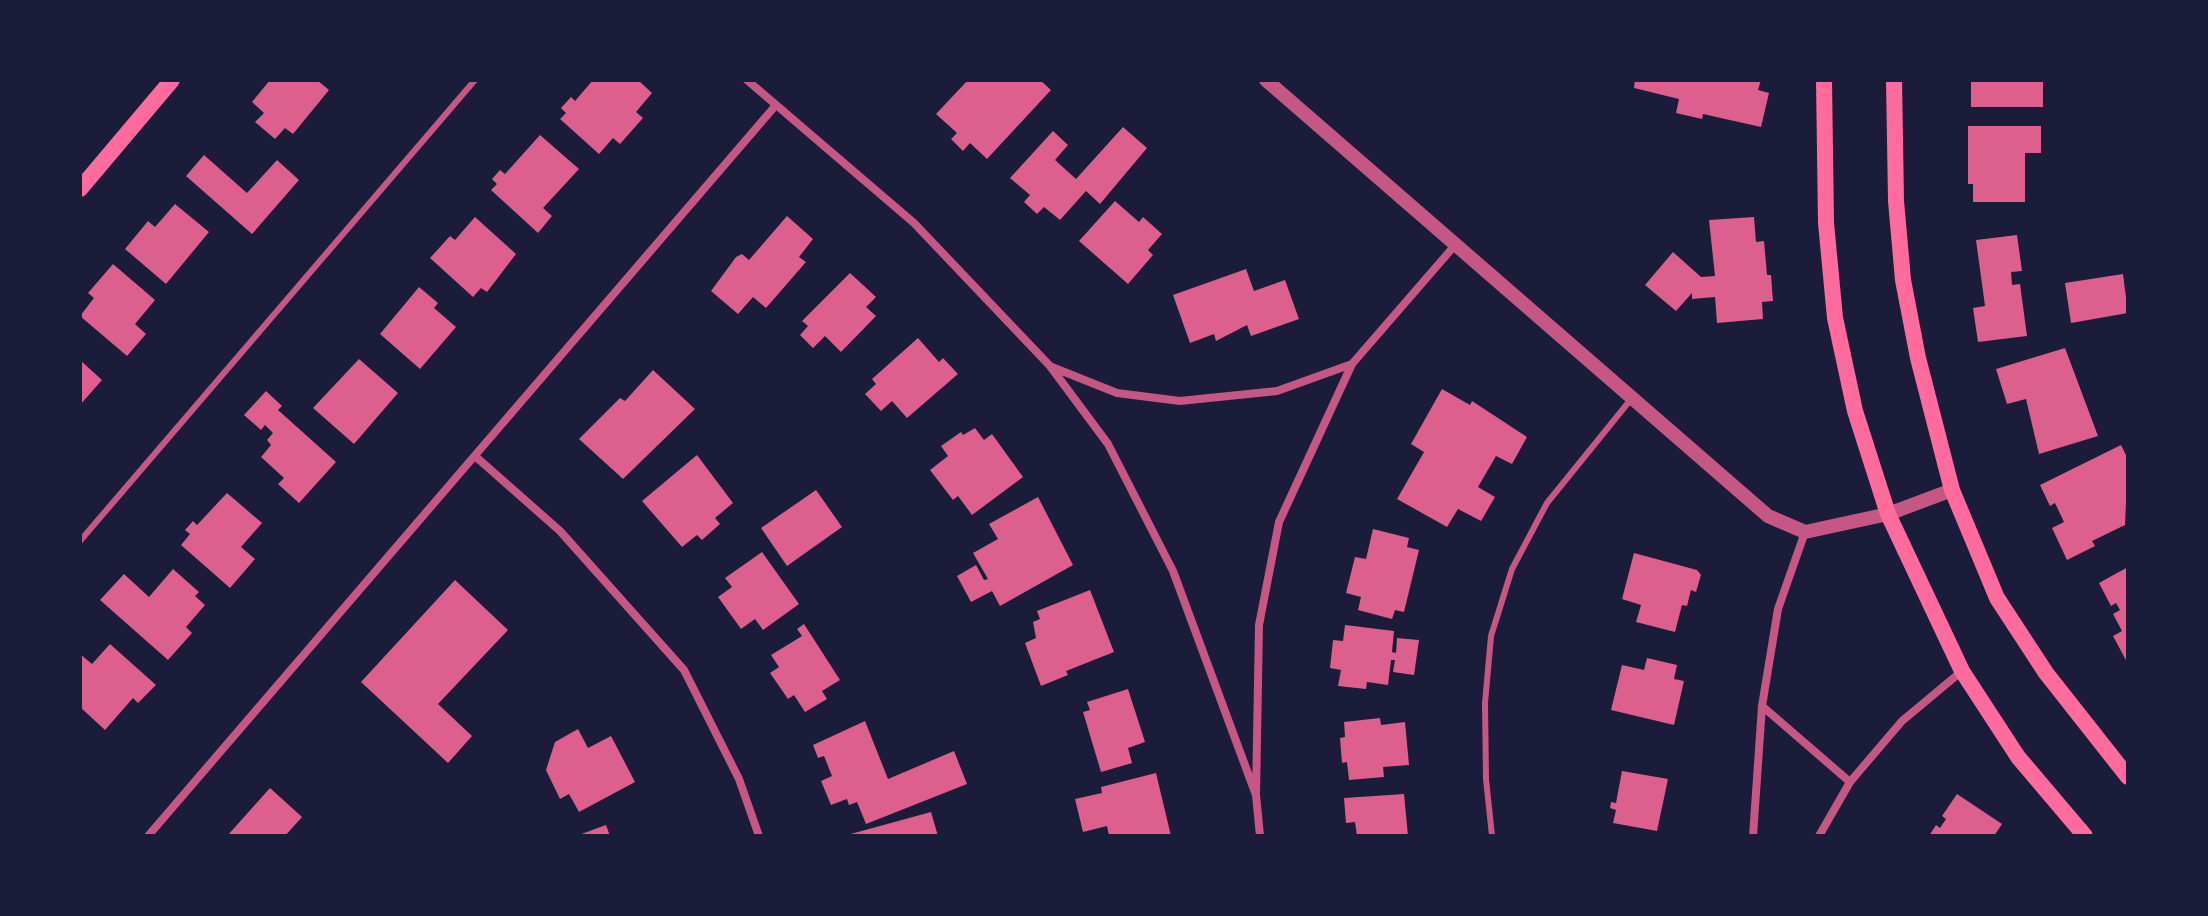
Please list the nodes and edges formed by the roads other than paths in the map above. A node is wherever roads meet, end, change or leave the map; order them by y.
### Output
1 (172, 80) edge
2 (475, 80) edge
3 (747, 80) edge
4 (1266, 80) edge
5 (1824, 80) edge
6 (1894, 80) edge
7 (776, 105) junction
8 (80, 189) edge
9 (1456, 244) junction
10 (1352, 364) junction
11 (1050, 366) junction
12 (1632, 398) junction
13 (475, 456) junction
14 (1952, 490) junction
15 (1888, 514) junction
16 (1805, 532) junction
17 (80, 541) edge
18 (1962, 671) junction
19 (1762, 706) junction
20 (2128, 777) edge
21 (1850, 782) junction
22 (1256, 795) junction
23 (148, 836) edge
24 (759, 836) edge
25 (1260, 836) edge
26 (1492, 836) edge
27 (1753, 836) edge
28 (1819, 836) edge
29 (2085, 836) edge

1 - 8 main road
2 - 17 lane
3 - 7 street
4 - 9 street
5 - 15 main road
6 - 14 main road
7 - 11 street
7 - 13 street
9 - 10 street
9 - 12 street
10 - 11 street
10 - 22 street
11 - 22 street
12 - 16 street
12 - 26 lane
13 - 23 street
13 - 24 street
14 - 15 street
14 - 20 main road
15 - 16 street
15 - 18 main road
16 - 19 street
18 - 21 street
18 - 29 main road
19 - 21 street
19 - 27 street
21 - 28 street
22 - 25 street

